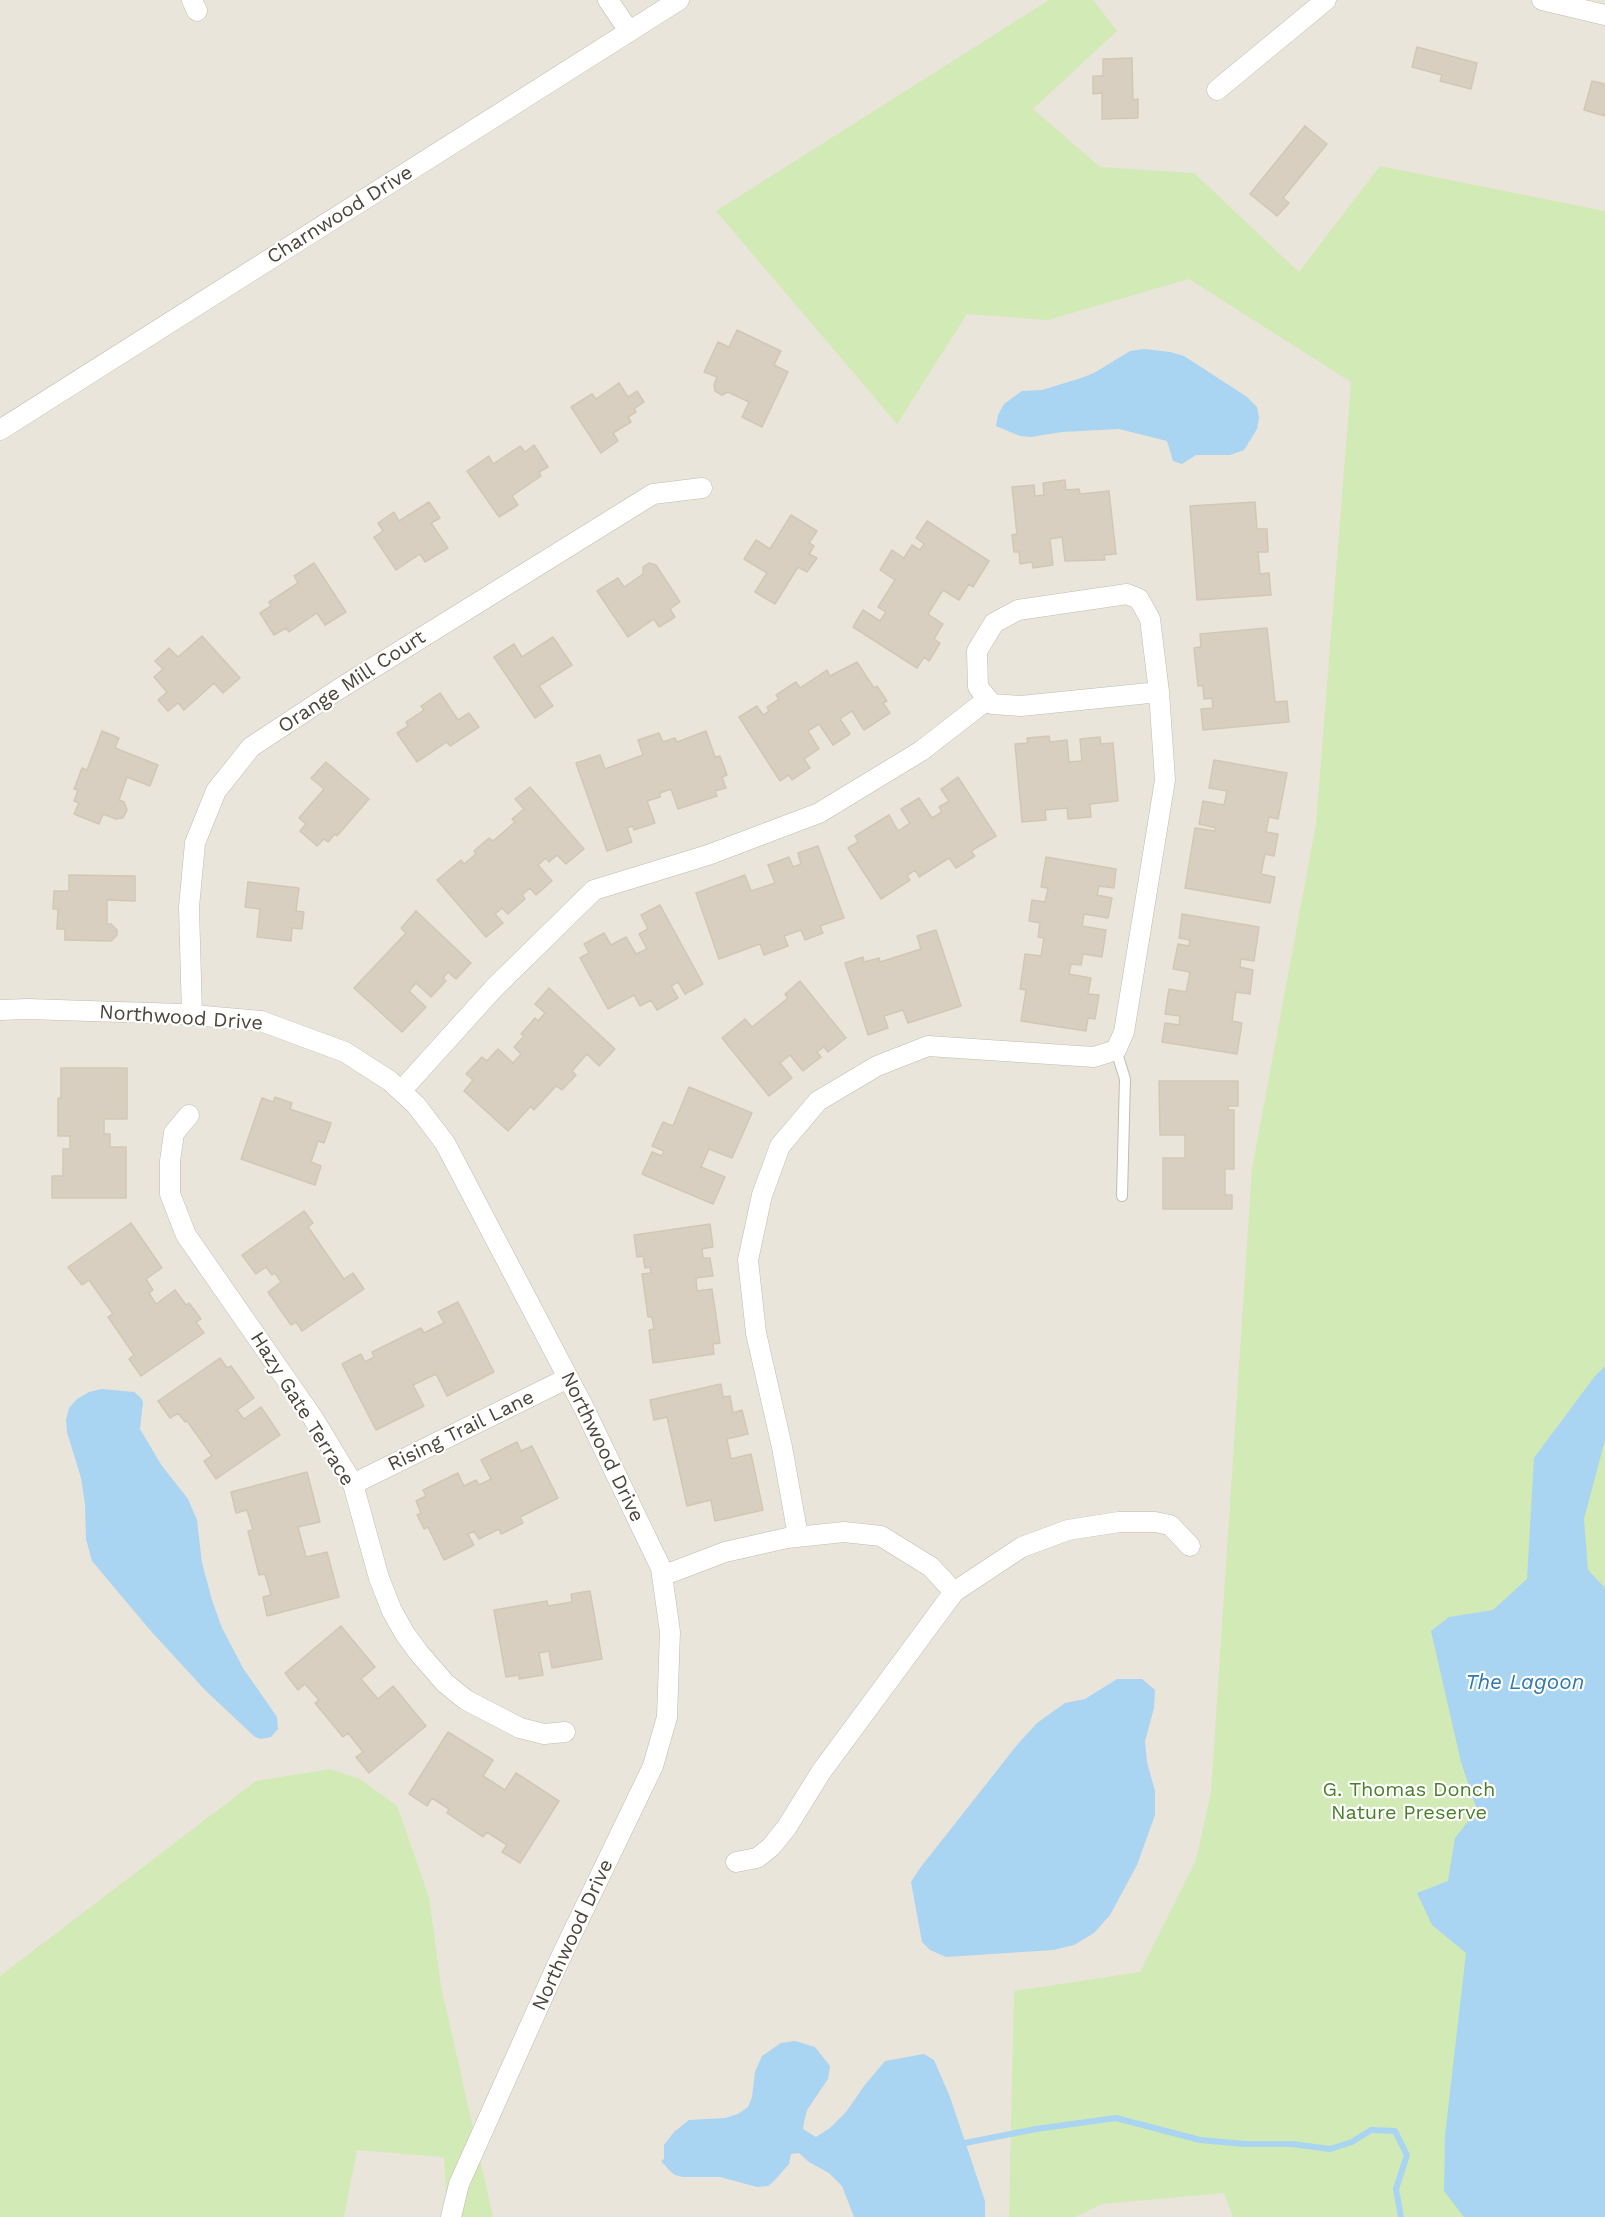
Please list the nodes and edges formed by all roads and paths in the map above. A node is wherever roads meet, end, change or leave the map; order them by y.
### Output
1 (608, 0) edge
2 (679, 0) edge
3 (1326, 0) edge
4 (1542, 0) edge
5 (1605, 15) edge
6 (629, 31) junction
7 (1217, 90) dead end
8 (0, 430) edge
9 (702, 488) dead end
10 (1159, 692) junction
11 (988, 699) junction
12 (0, 1010) edge
13 (192, 1015) junction
14 (1116, 1050) junction
15 (401, 1092) junction
16 (189, 1115) dead end
17 (1122, 1196) dead end
18 (568, 1378) junction
19 (353, 1484) junction
20 (798, 1536) junction
21 (1190, 1546) dead end
22 (662, 1576) junction
23 (954, 1592) junction
24 (565, 1732) dead end
25 (736, 1862) dead end
26 (452, 2217) edge

1 - 6 street
2 - 6 street, Charnwood Drive
3 - 7 street
4 - 5 street
6 - 8 street, Charnwood Drive
9 - 13 street, Orange Mill Court
10 - 11 street
10 - 11 street
10 - 14 street
11 - 15 street
12 - 13 street, Northwood Drive
13 - 15 street, Northwood Drive
14 - 17 lane
14 - 20 street
15 - 18 street, Northwood Drive
16 - 19 street, Hazy Gate Terrace
18 - 19 street, Rising Trail Lane
18 - 22 street, Northwood Drive
19 - 24 street, Hazy Gate Terrace
20 - 22 street
20 - 23 street
21 - 23 street
22 - 26 street, Northwood Drive
23 - 25 street

